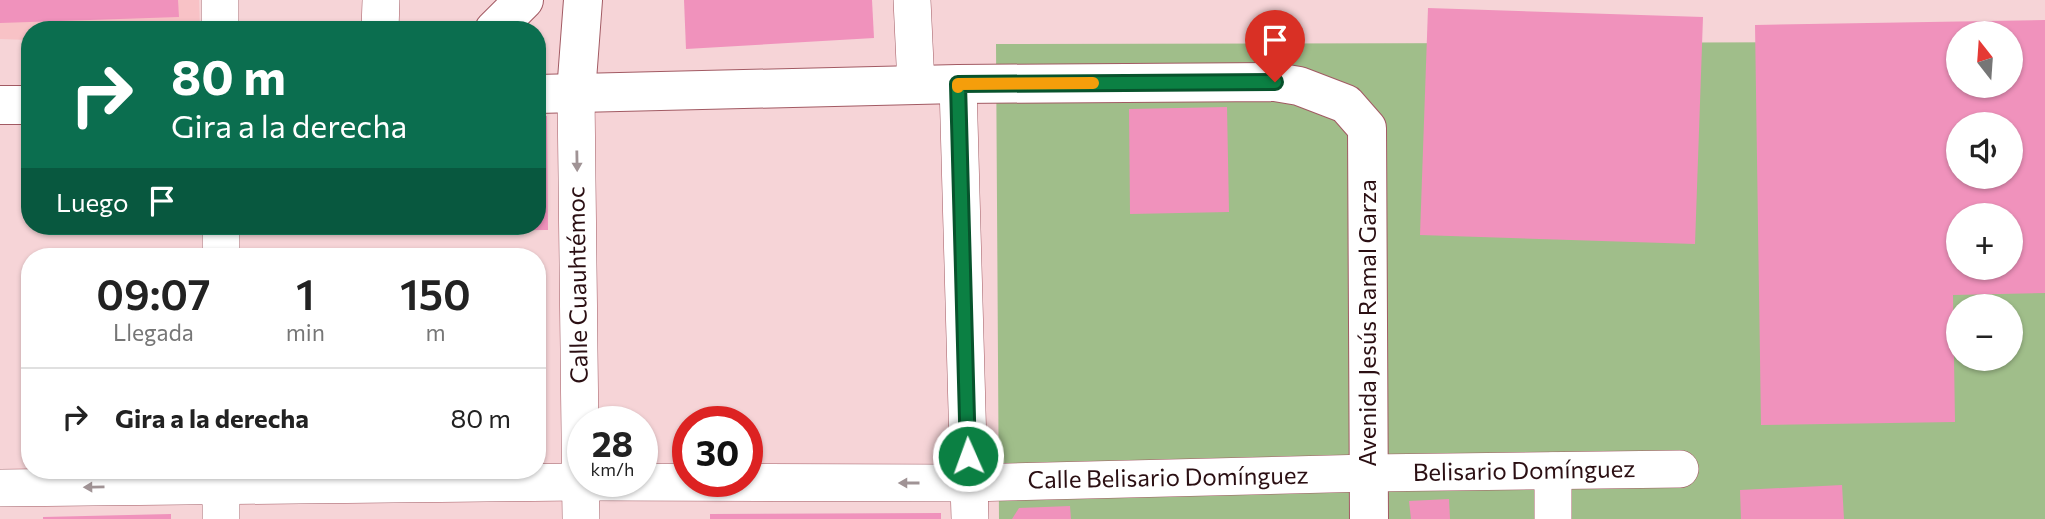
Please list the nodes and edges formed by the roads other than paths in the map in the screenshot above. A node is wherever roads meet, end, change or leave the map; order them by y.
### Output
1 (220, 0) edge
2 (381, 0) edge
3 (524, 0) edge
4 (583, 0) edge
5 (912, 0) edge
6 (220, 21) edge
7 (380, 21) edge
8 (503, 21) edge
9 (958, 84) junction
10 (915, 85) junction
11 (576, 93) junction
12 (546, 94) edge
13 (0, 105) edge
14 (21, 105) edge
15 (580, 406) edge
16 (1679, 469) dead end
17 (1553, 471) junction
18 (1369, 474) junction
19 (567, 482) edge
20 (658, 482) edge
21 (969, 483) junction
22 (0, 488) edge
23 (221, 492) edge
24 (581, 497) edge
25 (581, 519) edge
26 (970, 519) edge
27 (1369, 519) edge
28 (1553, 519) edge

1 - 6 street
2 - 7 street
3 - 8 main road
4 - 11 main road
5 - 10 street
9 - 10 main road
9 - 18 main road, Avenida Jesús Ramal Garza
9 - 21 street
10 - 11 main road
11 - 12 main road
11 -> 15 street, Calle Cuauhtémoc
13 - 14 main road
16 - 17 street, Belisario Domínguez
17 - 18 street, Belisario Domínguez
17 - 28 street
18 - 21 street, Calle Belisario Domínguez
18 - 27 main road, Avenida Jesús Ramal Garza
19 - 23 street, Calle Belisario Domínguez
21 -> 20 street, Calle Belisario Domínguez
21 - 26 street
23 -> 22 street, Calle Belisario Domínguez
24 - 25 street, Calle Cuauhtémoc

